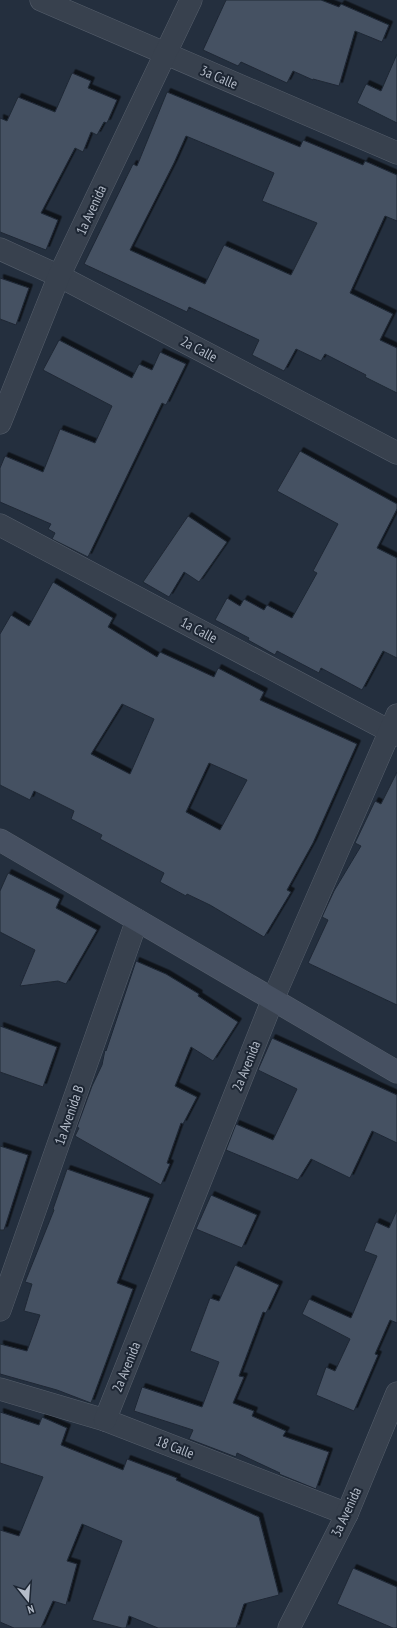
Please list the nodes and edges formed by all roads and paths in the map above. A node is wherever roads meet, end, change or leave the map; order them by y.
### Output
1 (41, 0) edge
2 (191, 0) edge
3 (165, 54) junction
4 (397, 153) edge
5 (0, 249) edge
6 (59, 276) junction
7 (0, 424) edge
8 (397, 453) edge
9 (0, 525) edge
10 (395, 727) edge
11 (0, 842) edge
12 (137, 920) junction
13 (273, 999) junction
14 (397, 1072) edge
15 (0, 1310) edge
16 (0, 1389) edge
17 (397, 1393) edge
18 (105, 1420) junction
19 (347, 1514) junction
20 (289, 1628) edge

1 - 3 street, 3a Calle
2 - 3 street, 1a Avenida
3 - 4 street, 3a Calle
3 - 6 street, 1a Avenida
5 - 6 street, 2a Calle
6 - 7 street, 1a Avenida
6 - 8 street, 2a Calle
9 - 10 street, 1a Calle
10 - 13 street, 2a Avenida
11 - 12 main road
12 - 13 main road
12 - 15 street, 1a Avenida B
13 - 14 main road
13 - 18 street, 2a Avenida
16 - 18 street, 18 Calle
17 - 19 street, 3a Avenida
18 - 19 street, 18 Calle
19 - 20 street, 3a Avenida

